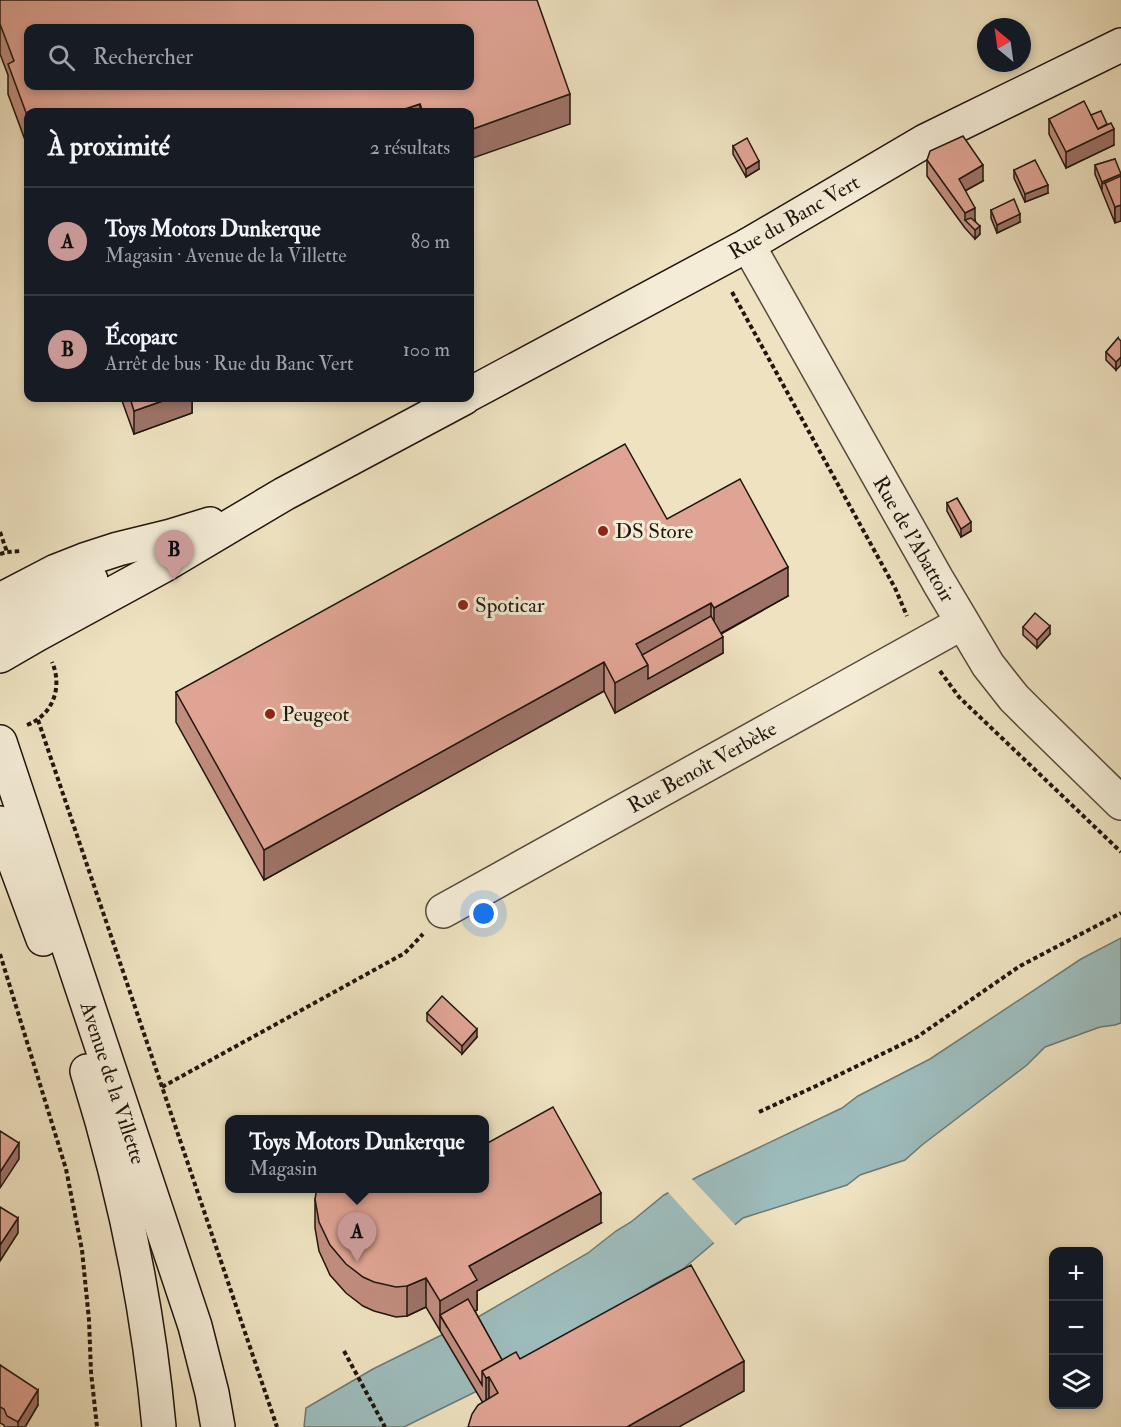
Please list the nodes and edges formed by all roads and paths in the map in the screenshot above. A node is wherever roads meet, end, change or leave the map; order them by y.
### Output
1 (1121, 45) edge
2 (748, 245) junction
3 (474, 392) edge
4 (456, 402) edge
5 (284, 494) junction
6 (209, 524) junction
7 (0, 532) edge
8 (7, 552) dead end
9 (0, 600) edge
10 (962, 623) junction
11 (0, 628) edge
12 (0, 656) edge
13 (51, 660) dead end
14 (0, 742) edge
15 (1121, 802) edge
16 (0, 823) edge
17 (443, 911) joint
18 (1121, 913) edge
19 (0, 954) edge
20 (162, 1087) junction
21 (759, 1112) dead end
22 (344, 1351) dead end
23 (97, 1427) edge
24 (159, 1427) edge
25 (218, 1427) edge
26 (277, 1427) edge
27 (385, 1427) edge

1 - 2 street, Rue du Banc Vert
2 - 3 street, Rue du Banc Vert
2 - 10 street, Rue de l'Abattoir
4 - 5 street
5 - 6 street
5 - 12 street
6 - 9 street
6 - 11 street
7 - 8 path
10 - 15 street, Rue de l'Abattoir
10 - 17 street, Rue Benoît Verbèke
13 - 20 path
14 - 25 street, Avenue de la Villette
16 - 24 street, Avenue de la Villette
17 - 20 path
18 - 21 path
19 - 23 path
20 - 26 path
22 - 27 path

